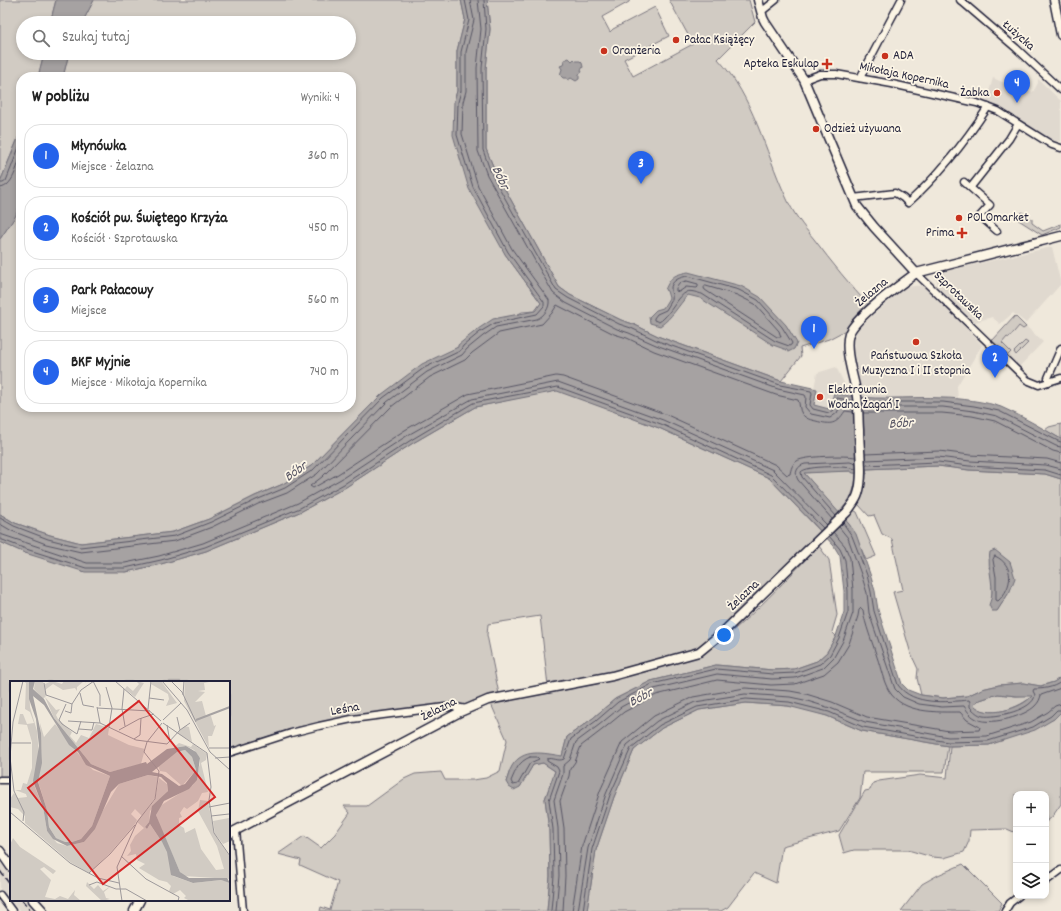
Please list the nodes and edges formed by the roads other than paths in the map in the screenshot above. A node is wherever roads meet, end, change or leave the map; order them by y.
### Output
1 (758, 0) edge
2 (776, 0) edge
3 (901, 0) edge
4 (960, 0) edge
5 (1054, 0) edge
6 (761, 12) junction
7 (1061, 36) edge
8 (860, 78) junction
9 (804, 80) junction
10 (1061, 90) edge
11 (988, 107) junction
12 (1018, 124) junction
13 (1061, 148) edge
14 (964, 182) dead end
15 (971, 188) junction
16 (853, 198) junction
17 (998, 231) dead end
18 (1061, 236) edge
19 (916, 273) junction
20 (1061, 348) edge
21 (1061, 378) edge
22 (1048, 382) junction
23 (468, 709) junction
24 (230, 753) edge
25 (232, 832) edge
26 (0, 851) edge
27 (10, 866) edge
28 (1061, 870) edge
29 (1049, 879) edge
30 (0, 895) edge
31 (1015, 899) edge
32 (34, 901) edge
33 (139, 901) edge
34 (12, 911) edge
35 (43, 911) edge
36 (134, 911) edge
37 (243, 911) edge
38 (1005, 911) edge

1 - 6 street, Szprotawska
2 - 6 street
3 - 8 street
4 - 10 street, Łużycka
5 - 7 street
6 - 9 street, Szprotawska
8 - 9 street, Mikołaja Kopernika
8 - 11 street, Mikołaja Kopernika
9 - 16 street, Szprotawska
11 - 12 street, Mikołaja Kopernika
11 - 16 street
12 - 13 street, Mikołaja Kopernika
12 - 15 street
14 - 15 street
15 - 17 street
16 - 19 street, Szprotawska
18 - 19 street, Żelazna
19 - 22 street, Szprotawska
19 - 23 street, Żelazna
20 - 22 street
21 - 22 street, Szprotawska
23 - 24 street, Leśna
23 - 25 street, Żelazna
25 - 37 street
26 - 27 street
28 - 29 street
30 - 34 street
31 - 38 street
32 - 35 street
33 - 36 street

